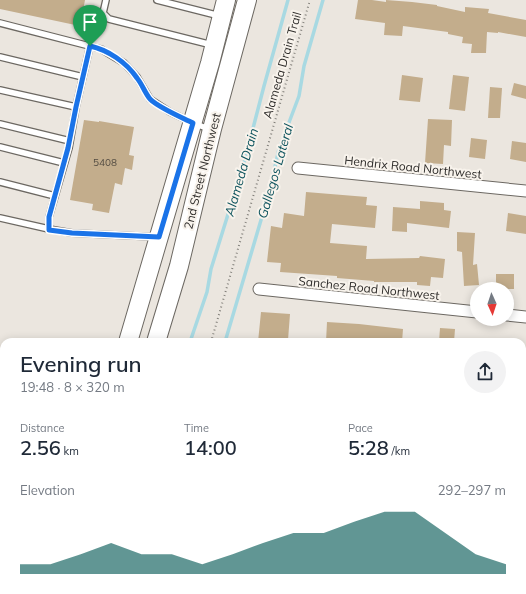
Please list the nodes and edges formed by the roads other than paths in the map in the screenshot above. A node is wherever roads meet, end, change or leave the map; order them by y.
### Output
1 (106, 0) edge
2 (157, 0) edge
3 (247, 0) edge
4 (224, 8) edge
5 (0, 23) edge
6 (214, 45) junction
7 (90, 46) junction
8 (0, 57) edge
9 (83, 77) junction
10 (0, 90) edge
11 (76, 107) junction
12 (193, 123) junction
13 (0, 124) edge
14 (212, 129) junction
15 (70, 141) junction
16 (0, 147) edge
17 (64, 163) junction
18 (298, 168) dead end
19 (0, 182) edge
20 (526, 191) edge
21 (55, 196) junction
22 (0, 218) edge
23 (49, 230) junction
24 (159, 237) junction
25 (259, 289) dead end
26 (470, 311) edge
27 (514, 316) edge
28 (526, 317) edge
29 (129, 338) edge
30 (157, 338) edge

1 - 6 lane
2 - 4 lane
3 - 14 main road, 2nd Street Northwest
4 - 6 main road, 2nd Street Northwest
5 - 7 lane
6 - 12 main road, 2nd Street Northwest
7 - 9 lane
7 - 12 lane
8 - 9 lane
9 - 11 lane
10 - 11 lane
11 - 15 lane
12 - 14 lane
12 - 24 main road, 2nd Street Northwest
13 - 15 lane
14 - 30 main road, 2nd Street Northwest
15 - 17 lane
16 - 17 lane
17 - 21 lane
18 - 20 street, Hendrix Road Northwest
19 - 21 lane
21 - 23 lane
22 - 23 lane
23 - 24 lane
24 - 29 main road, 2nd Street Northwest
25 - 26 street, Sanchez Road Northwest
27 - 28 street

